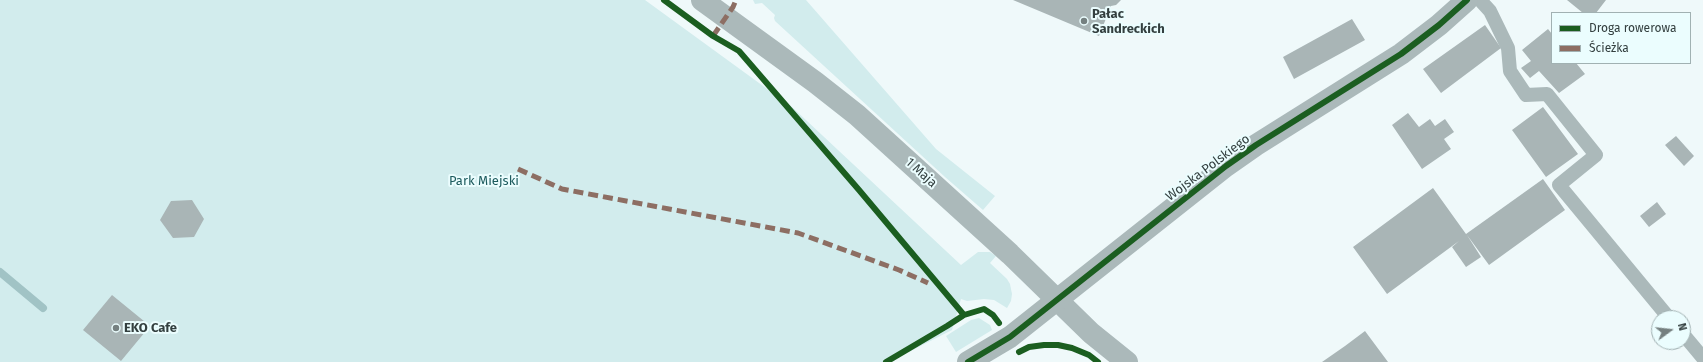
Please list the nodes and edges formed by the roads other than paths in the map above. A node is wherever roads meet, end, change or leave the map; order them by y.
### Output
1 (702, 0) edge
2 (1467, 0) edge
3 (1480, 0) edge
4 (1056, 300) junction
5 (1662, 310) edge
6 (1691, 344) edge
7 (1703, 358) edge
8 (968, 362) edge
9 (1128, 362) edge

1 - 4 street, 1 Maja
2 - 4 street, Wojska Polskiego
3 - 5 lane
4 - 8 street, Wojska Polskiego
4 - 9 street, 1 Maja
6 - 7 lane

